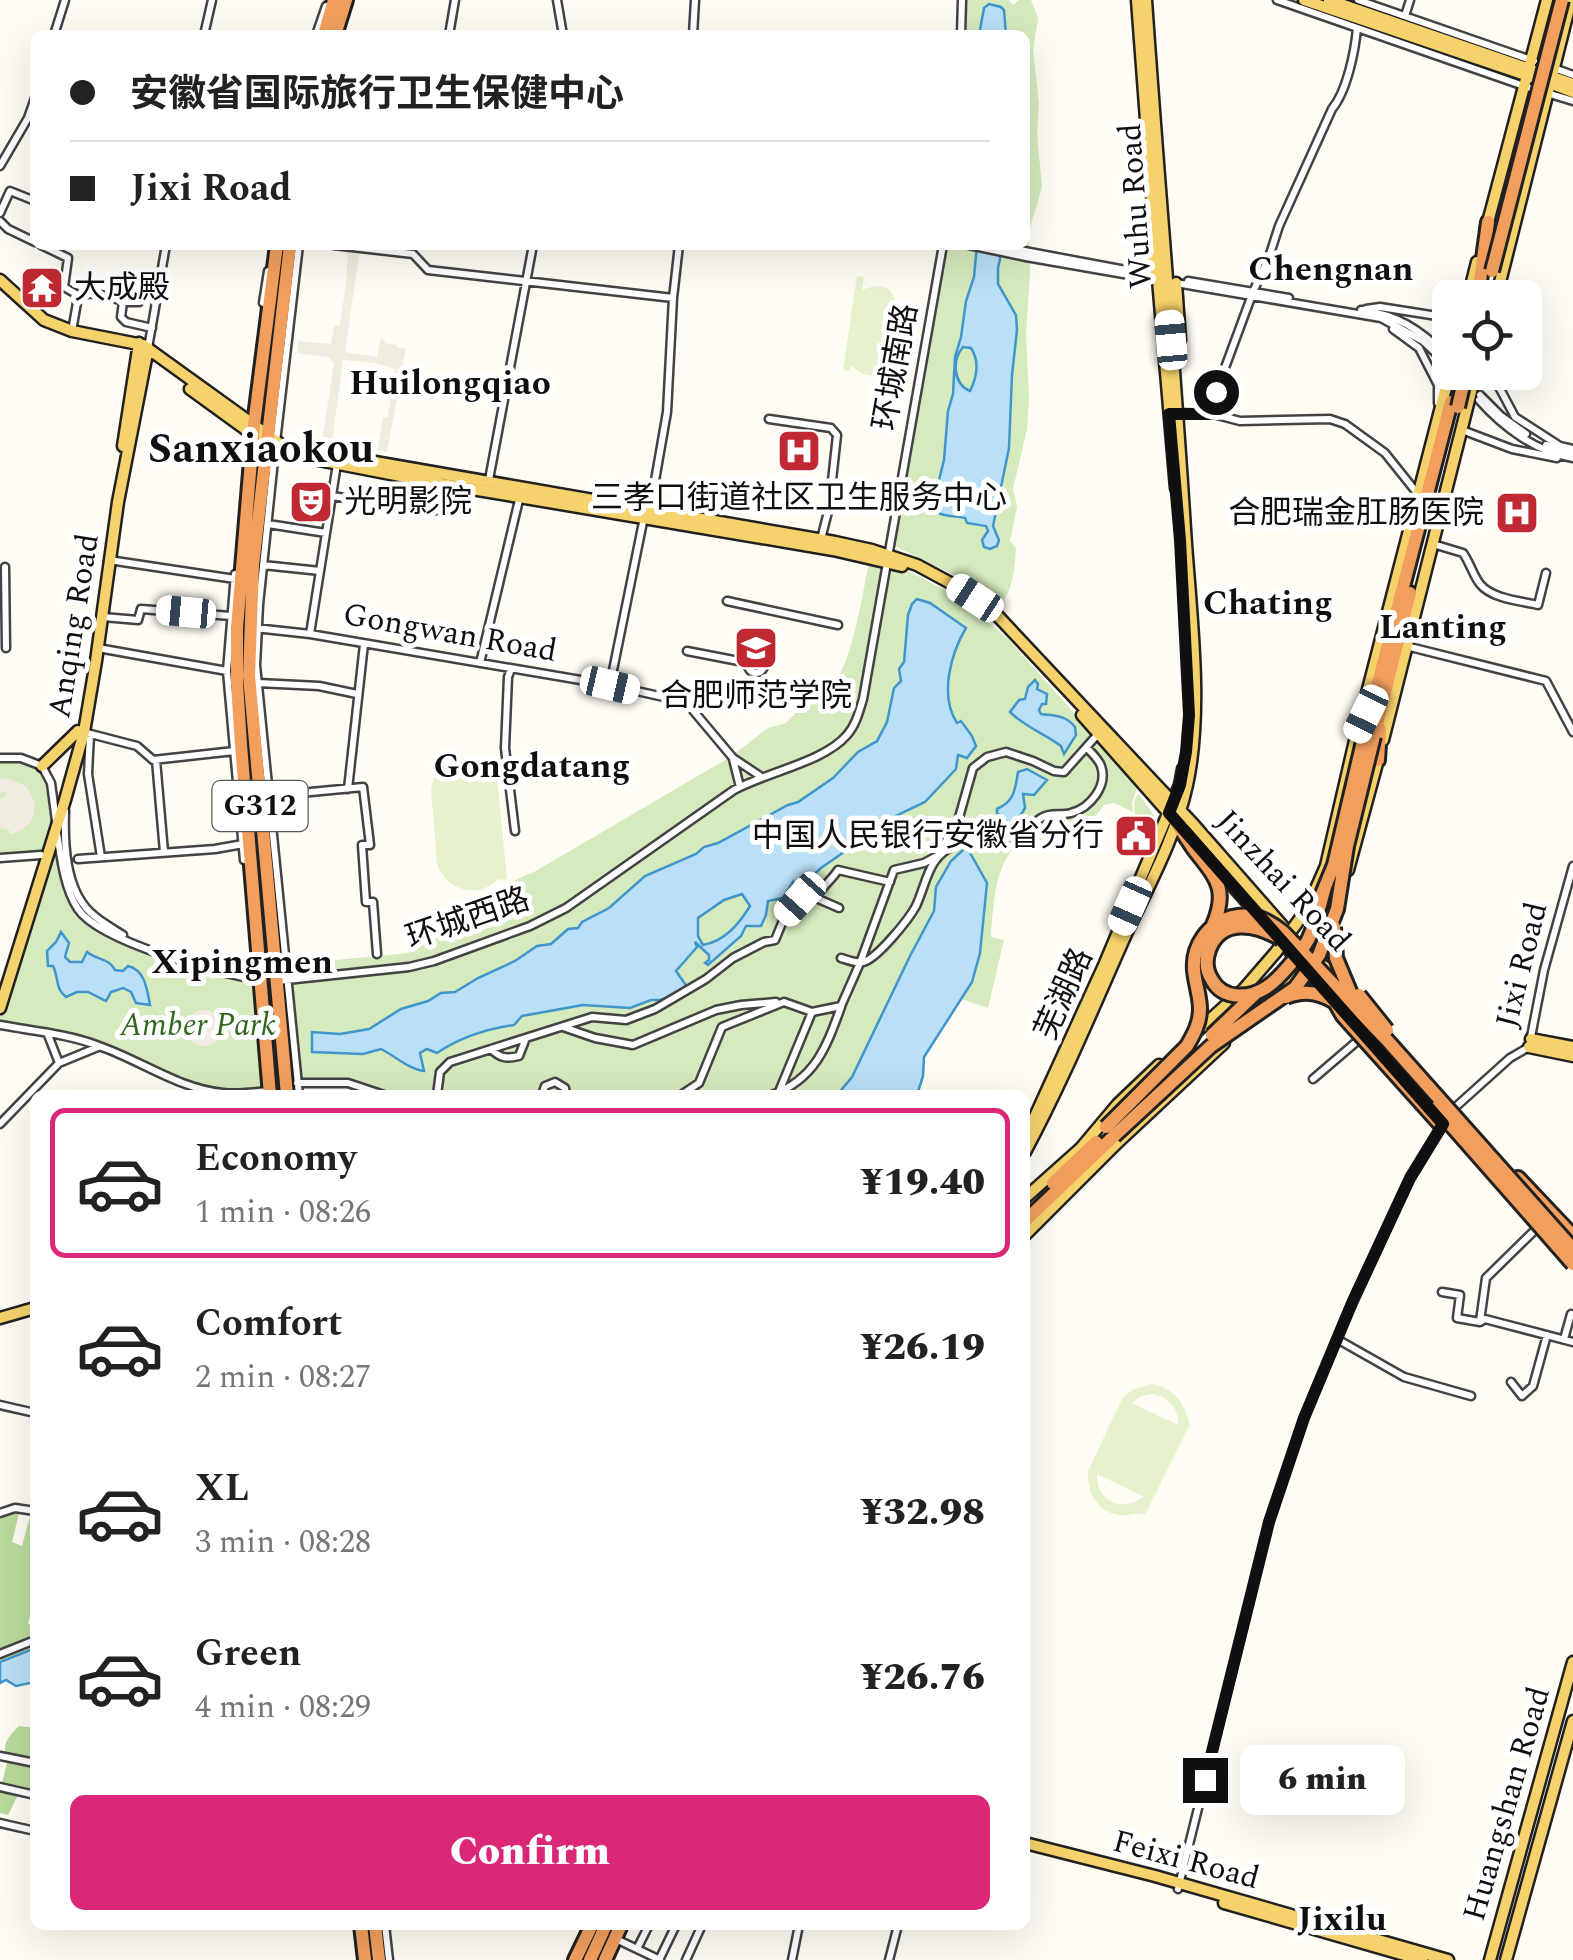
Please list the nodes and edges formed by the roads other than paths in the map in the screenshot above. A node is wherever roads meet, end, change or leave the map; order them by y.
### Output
1 (64, 0) edge
2 (212, 0) edge
3 (331, 0) edge
4 (348, 0) edge
5 (455, 0) edge
6 (558, 0) edge
7 (695, 0) edge
8 (962, 0) edge
9 (1138, 0) edge
10 (1146, 0) edge
11 (1278, 0) edge
12 (1304, 0) edge
13 (1329, 0) edge
14 (1358, 0) edge
15 (1410, 0) edge
16 (1547, 0) edge
17 (1559, 0) edge
18 (1571, 0) edge
19 (1405, 16) junction
20 (1358, 28) junction
21 (55, 30) edge
22 (205, 30) edge
23 (322, 30) edge
24 (339, 30) edge
25 (450, 30) edge
26 (563, 30) edge
27 (693, 30) edge
28 (961, 30) edge
29 (1527, 72) junction
30 (1573, 74) edge
31 (1551, 80) junction
32 (1573, 84) edge
33 (1573, 92) edge
34 (1573, 101) edge
35 (30, 112) edge
36 (0, 166) edge
37 (30, 199) edge
38 (0, 212) edge
39 (0, 221) edge
40 (1488, 222) junction
41 (30, 239) edge
42 (57, 250) edge
43 (165, 250) edge
44 (274, 250) edge
45 (289, 250) edge
46 (299, 250) edge
47 (413, 250) edge
48 (532, 250) edge
49 (678, 250) edge
50 (942, 250) edge
51 (1000, 250) edge
52 (1012, 250) edge
53 (1030, 255) junction
54 (1162, 279) junction
55 (0, 280) edge
56 (1473, 280) edge
57 (1483, 280) edge
58 (1486, 280) edge
59 (1501, 280) edge
60 (526, 282) junction
61 (0, 288) edge
62 (159, 288) junction
63 (1252, 294) junction
64 (78, 298) junction
65 (673, 298) junction
66 (126, 301) junction
67 (1363, 313) junction
68 (1432, 315) edge
69 (152, 328) junction
70 (72, 331) junction
71 (1432, 347) edge
72 (143, 349) junction
73 (1446, 390) edge
74 (1456, 390) edge
75 (1459, 390) edge
76 (1472, 390) edge
77 (1501, 390) edge
78 (1480, 397) dead end
79 (1454, 404) junction
80 (1173, 413) junction
81 (1213, 414) junction
82 (769, 419) dead end
83 (1439, 422) junction
84 (1462, 430) junction
85 (261, 436) junction
86 (1572, 454) edge
87 (274, 460) dead end
88 (336, 464) junction
89 (442, 484) junction
90 (488, 487) junction
91 (1418, 494) junction
92 (332, 496) junction
93 (519, 500) dead end
94 (649, 510) junction
95 (644, 522) dead end
96 (268, 524) junction
97 (326, 533) junction
98 (821, 540) junction
99 (1432, 544) junction
100 (887, 558) junction
101 (109, 560) junction
102 (263, 564) junction
103 (5, 567) dead end
104 (320, 571) junction
105 (1546, 573) dead end
106 (235, 580) junction
107 (727, 601) dead end
108 (231, 616) junction
109 (102, 617) junction
110 (838, 625) dead end
111 (254, 628) junction
112 (310, 634) junction
113 (364, 644) junction
114 (1406, 646) junction
115 (6, 648) dead end
116 (98, 648) junction
117 (687, 651) dead end
118 (480, 663) junction
119 (749, 663) dead end
120 (511, 668) junction
121 (227, 671) junction
122 (258, 683) junction
123 (610, 685) junction
124 (357, 694) junction
125 (1378, 701) junction
126 (84, 732) junction
127 (1573, 732) edge
128 (1098, 734) junction
129 (1365, 734) junction
130 (1087, 748) junction
131 (234, 751) junction
132 (0, 758) edge
133 (733, 758) junction
134 (156, 760) junction
135 (1378, 760) junction
136 (42, 766) junction
137 (760, 777) junction
138 (740, 787) junction
139 (348, 789) junction
140 (269, 796) junction
141 (65, 800) junction
142 (1174, 812) junction
143 (56, 821) junction
144 (515, 831) dead end
145 (243, 844) junction
146 (1348, 846) junction
147 (164, 852) junction
148 (41, 855) junction
149 (937, 856) junction
150 (101, 857) junction
151 (0, 858) edge
152 (78, 858) dead end
153 (1573, 866) edge
154 (890, 882) junction
155 (1343, 886) junction
156 (1326, 887) junction
157 (816, 898) junction
158 (839, 908) dead end
159 (1337, 910) junction
160 (1287, 938) junction
161 (137, 944) junction
162 (377, 954) dead end
163 (841, 958) dead end
164 (1308, 962) junction
165 (860, 963) junction
166 (259, 981) junction
167 (280, 983) junction
168 (0, 986) edge
169 (1360, 996) joint
170 (1332, 997) junction
171 (1284, 998) junction
172 (784, 1002) junction
173 (841, 1006) junction
174 (0, 1008) edge
175 (1257, 1010) junction
176 (812, 1012) junction
177 (0, 1025) edge
178 (562, 1027) junction
179 (48, 1034) junction
180 (1365, 1035) junction
181 (526, 1038) junction
182 (1530, 1043) junction
183 (100, 1046) junction
184 (1387, 1046) junction
185 (1573, 1047) edge
186 (490, 1048) junction
187 (1573, 1056) edge
188 (58, 1063) junction
189 (1314, 1079) dead end
190 (290, 1087) edge
191 (32, 1090) edge
192 (205, 1090) edge
193 (268, 1090) edge
194 (356, 1090) edge
195 (437, 1090) edge
196 (544, 1090) edge
197 (564, 1090) edge
198 (690, 1090) edge
199 (778, 1090) edge
200 (785, 1090) edge
201 (30, 1092) edge
202 (1453, 1108) junction
203 (0, 1124) edge
204 (1443, 1124) junction
205 (1030, 1128) edge
206 (1112, 1134) junction
207 (1030, 1143) edge
208 (1080, 1163) junction
209 (1047, 1177) junction
210 (1518, 1178) joint
211 (1030, 1193) edge
212 (1521, 1197) junction
213 (1030, 1207) edge
214 (1030, 1216) edge
215 (1030, 1229) edge
216 (1536, 1230) junction
217 (1573, 1236) edge
218 (1573, 1248) edge
219 (1573, 1264) edge
220 (1573, 1273) edge
221 (1442, 1292) dead end
222 (30, 1312) edge
223 (1571, 1314) edge
224 (0, 1321) edge
225 (1480, 1322) junction
226 (1547, 1335) junction
227 (1337, 1339) junction
228 (1569, 1341) edge
229 (1511, 1382) dead end
230 (1472, 1396) dead end
231 (0, 1405) edge
232 (30, 1411) edge
233 (30, 1510) edge
234 (0, 1514) edge
235 (30, 1642) edge
236 (0, 1654) edge
237 (1573, 1662) edge
238 (1573, 1720) edge
239 (0, 1756) edge
240 (30, 1763) edge
241 (0, 1787) edge
242 (30, 1794) edge
243 (0, 1823) edge
244 (30, 1830) edge
245 (1030, 1847) edge
246 (1179, 1886) junction
247 (359, 1930) edge
248 (376, 1930) edge
249 (386, 1930) edge
250 (592, 1930) edge
251 (612, 1930) edge
252 (647, 1930) edge
253 (674, 1930) edge
254 (700, 1930) edge
255 (798, 1930) edge
256 (897, 1930) edge
257 (638, 1950) junction
258 (362, 1960) edge
259 (379, 1960) edge
260 (389, 1960) edge
261 (578, 1960) edge
262 (594, 1960) edge
263 (605, 1960) edge
264 (660, 1960) edge
265 (686, 1960) edge
266 (792, 1960) edge
267 (889, 1960) edge
268 (1422, 1960) edge
269 (1448, 1960) edge
270 (1490, 1960) edge
271 (1506, 1960) edge

1 - 21 street
2 - 22 street
3 - 23 highway
4 - 24 highway
5 - 25 street
6 - 26 street
7 - 27 street
8 - 28 street
9 - 54 main road, Wuhu Road
10 - 54 main road, Wuhu Road
11 - 20 street
12 - 29 main road
13 - 29 main road
14 - 19 street
15 - 19 street
16 - 29 main road
17 - 58 highway, bridge
18 - 31 main road
19 - 29 street
20 - 29 street
20 - 63 street
29 - 31 main road
29 - 40 main road
30 - 31 street
31 - 32 main road
31 - 33 main road
31 - 34 street
31 - 59 main road
35 - 36 street
37 - 38 street
39 - 41 street
40 - 56 main road
40 - 57 highway
42 - 64 street
43 - 62 street, Anqing Road
44 - 85 highway
45 - 85 highway
46 - 85 street
47 - 60 street
48 - 60 street
49 - 65 street
50 - 100 street, 环城南路
51 - 53 street
52 - 53 street
53 - 54 street
54 - 63 street
54 - 80 main road, Wuhu Road
54 - 80 main road, Wuhu Road
55 - 70 main road
60 - 65 street
60 - 90 street
61 - 72 main road
62 - 66 street
62 - 69 street, Anqing Road
63 - 67 street
63 - 81 street
64 - 66 street
64 - 70 street
65 - 94 street
66 - 69 street
67 - 68 street
67 - 71 street
67 - 83 street
69 - 72 street, Anqing Road
70 - 72 main road
72 - 85 main road, Jinzhai Road
72 - 101 main road, Anqing Road
72 - 126 main road, Anqing Road
73 - 83 main road
74 - 79 highway
75 - 79 highway, bridge
76 - 84 main road
77 - 86 street
78 - 86 street
79 - 125 highway
80 - 81 street
80 - 142 main road, Wuhu Road
81 - 91 street
82 - 98 street
83 - 91 main road
84 - 86 street
84 - 99 main road
85 - 88 main road, Jinzhai Road
85 - 90 main road, Jinzhai Road
85 - 106 street
85 - 111 highway, G312
85 - 166 highway, G312
87 - 96 street
88 - 89 main road, Jinzhai Road
88 - 92 street
89 - 90 main road, Jinzhai Road
89 - 92 street
90 - 94 main road, Jinzhai Road
90 - 100 main road, Jinzhai Road
91 - 129 main road
92 - 97 street
93 - 118 street
94 - 98 main road, Jinzhai Road
95 - 123 street
96 - 97 street
96 - 102 street
97 - 104 street
98 - 100 main road, Jinzhai Road
99 - 105 street
99 - 114 main road
100 - 128 main road, Jinzhai Road
100 - 137 street, 环城西路
100 - 142 main road, Jinzhai Road
101 - 106 street
101 - 109 main road, Anqing Road
102 - 104 street
102 - 111 street
103 - 115 street
104 - 112 street
106 - 108 street
107 - 110 street
108 - 109 street
108 - 121 street
109 - 116 main road, Anqing Road
111 - 112 street, Gongwan Road
111 - 122 street
111 - 167 highway, G312
112 - 113 street, Gongwan Road
113 - 118 street, Gongwan Road
113 - 124 street
114 - 127 street
114 - 135 main road
116 - 121 street
116 - 126 main road, Anqing Road
117 - 119 street
118 - 120 street, Gongwan Road
120 - 123 street, Gongwan Road
120 - 144 street
121 - 131 street
122 - 124 street
122 - 140 street
123 - 133 street, Gongwan Road
124 - 139 street
125 - 129 highway
125 - 135 highway
126 - 134 street
126 - 136 main road
126 - 141 main road, Anqing Road
126 - 143 main road, Anqing Road
126 - 150 street
128 - 130 street
128 - 142 main road, Jinzhai Road
129 - 146 highway, bridge
129 - 156 highway, bridge
129 - 160 main road
130 - 149 street
130 - 149 street
131 - 134 street
131 - 145 street
132 - 136 street
133 - 137 street
133 - 138 street
134 - 147 street
135 - 155 main road
136 - 143 street, 环城西路
137 - 138 street, 环城西路
138 - 167 street, 环城西路
139 - 140 street
139 - 162 street
140 - 167 street
141 - 143 main road, Anqing Road
141 - 161 street
142 - 146 highway, bridge
142 - 160 main road, Jinzhai Road
142 - 205 main road, 芜湖路
142 - 207 main road, Wuhu Road
143 - 148 main road, Anqing Road
143 - 161 street, 环城西路
143 - 174 main road, Anqing Road
145 - 147 street
145 - 166 street
146 - 159 highway, bridge
147 - 150 street
148 - 151 street
148 - 168 main road, Anqing Road
149 - 154 street
149 - 165 street
150 - 152 street
153 - 182 street, Jixi Road
154 - 157 street
154 - 165 street
155 - 164 main road
155 - 169 main road
156 - 184 highway, bridge
156 - 206 highway, bridge
157 - 158 street
157 - 178 street
159 - 171 highway, bridge
159 - 184 highway, bridge
160 - 164 highway
160 - 209 main road
161 - 166 street, 环城西路
163 - 165 street
164 - 170 highway
164 - 175 main road
164 - 202 main road, Jinzhai Road
165 - 173 street
166 - 167 street, 环城西路
166 - 193 highway, G312
167 - 190 highway, G312
169 - 212 highway, bridge
170 - 175 main road
170 - 180 highway
170 - 212 highway, bridge
171 - 184 highway, bridge
171 - 206 highway, bridge
172 - 176 street
172 - 178 street
172 - 198 street
173 - 176 street
173 - 200 street
175 - 206 main road
176 - 199 street
177 - 179 street
178 - 181 street
179 - 183 street
179 - 188 street
180 - 189 street
180 - 204 highway
181 - 186 street
181 - 186 street
182 - 185 main road
182 - 187 main road
182 - 202 street, Jixi Road
183 - 188 street
183 - 192 street
184 - 206 highway, bridge
184 - 212 highway, bridge
186 - 195 street
188 - 191 street
190 - 194 street
196 - 197 street
201 - 203 street
202 - 204 street, Jixi Road
202 - 210 main road, Jinzhai Road
204 - 216 highway
204 - 227 street, Jixi Road
206 - 208 highway
206 - 215 main road
208 - 209 main road
208 - 213 highway
208 - 214 highway
209 - 211 main road
210 - 217 highway, Jinzhai Road
212 - 218 highway, bridge
212 - 219 highway, bridge
216 - 220 highway
216 - 225 street
221 - 225 street
222 - 224 main road
223 - 228 street
225 - 226 street
226 - 228 street
226 - 229 street
227 - 230 street
227 - 246 street, Jixi Road
231 - 232 street
233 - 234 street
235 - 236 street
237 - 270 main road, Huangshan Road
238 - 271 main road, Huangshan Road
239 - 240 street
241 - 242 street
243 - 244 street
245 - 246 main road, Feixi Road
246 - 268 main road, Feixi Road
246 - 269 main road, Feixi Road
247 - 258 highway
248 - 259 highway
249 - 260 street
250 - 261 highway
251 - 257 street
251 - 262 highway
251 - 263 highway
252 - 257 street
253 - 264 street
254 - 265 street
255 - 266 street
256 - 267 street
257 - 264 street

